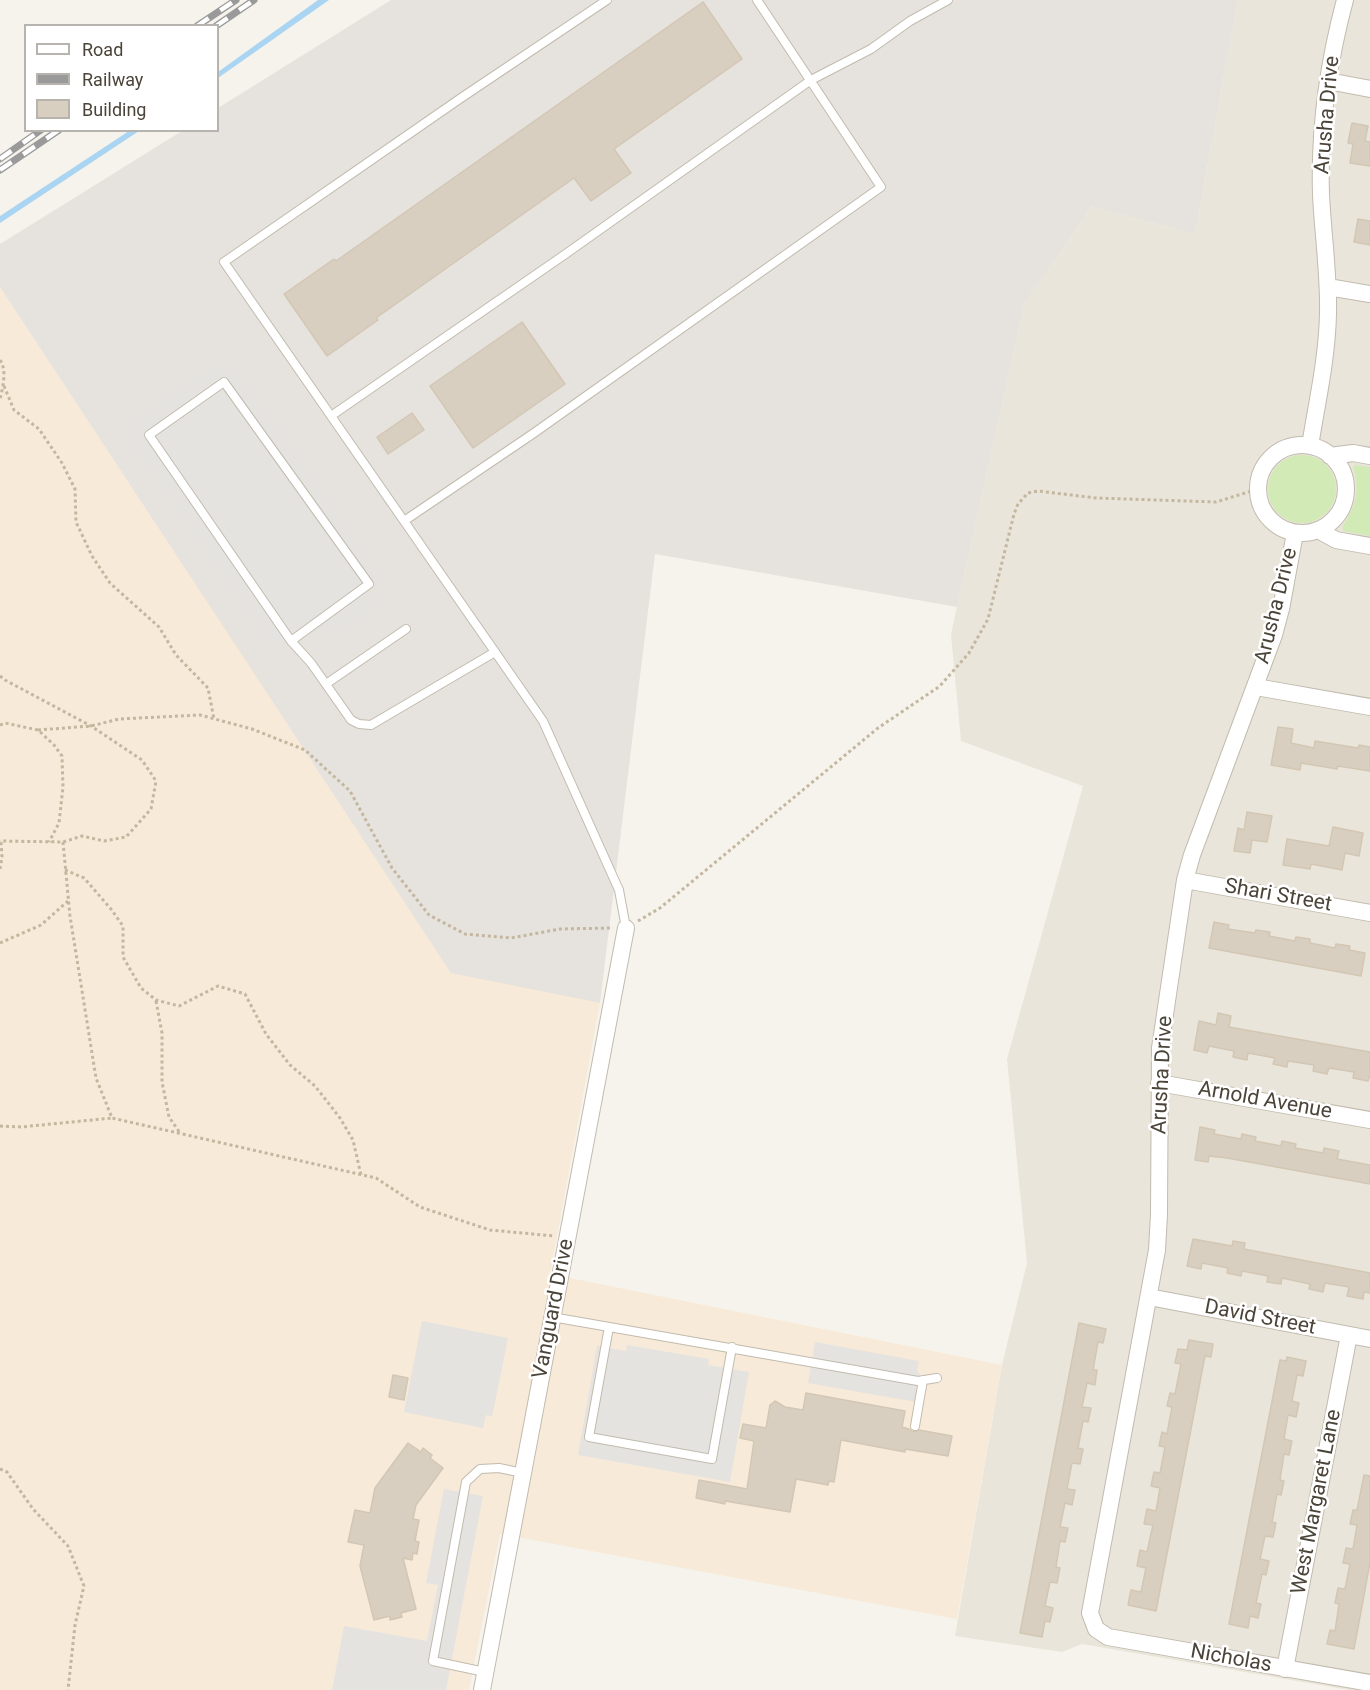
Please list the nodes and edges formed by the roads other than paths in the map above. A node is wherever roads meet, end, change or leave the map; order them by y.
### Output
1 (607, 0) edge
2 (757, 0) edge
3 (948, 0) edge
4 (1345, 0) edge
5 (811, 80) junction
6 (1328, 81) junction
7 (1370, 89) edge
8 (1328, 287) junction
9 (1370, 294) edge
10 (331, 416) junction
11 (1310, 446) junction
12 (1330, 456) junction
13 (1370, 456) edge
14 (404, 521) junction
15 (1318, 530) junction
16 (1295, 533) junction
17 (1370, 546) edge
18 (406, 629) dead end
19 (291, 640) junction
20 (495, 652) junction
21 (326, 684) junction
22 (1256, 687) junction
23 (1370, 707) edge
24 (1185, 880) junction
25 (1370, 913) edge
26 (626, 928) joint
27 (1159, 1083) junction
28 (1370, 1120) edge
29 (1149, 1297) junction
30 (552, 1317) junction
31 (609, 1327) junction
32 (1349, 1335) junction
33 (1370, 1339) edge
34 (732, 1347) junction
35 (937, 1378) dead end
36 (924, 1380) junction
37 (915, 1426) dead end
38 (523, 1473) junction
39 (1096, 1629) joint
40 (1285, 1668) junction
41 (485, 1672) junction
42 (1370, 1683) edge
43 (482, 1690) edge

1 - 10 lane
2 - 5 lane
3 - 5 lane
4 - 6 street, Arusha Drive
5 - 10 lane
5 - 14 lane
6 - 7 street
6 - 8 street, Arusha Drive
8 - 9 street
8 - 11 street, Arusha Drive
10 - 14 lane
11 - 12 street
11 - 16 street
12 - 13 street
12 - 15 street
14 - 20 lane
15 - 16 street
15 - 17 street
16 - 22 street, Arusha Drive
18 - 21 lane
19 - 19 lane
19 - 21 lane
20 - 21 lane
20 - 26 lane
22 - 23 street
22 - 24 street, Arusha Drive
24 - 25 street, Shari Street
24 - 27 street, Arusha Drive
26 - 30 street, Vanguard Drive
27 - 28 street, Arnold Avenue
27 - 29 street, Arusha Drive
29 - 32 street, David Street
29 - 39 street, Arusha Drive
30 - 31 lane
30 - 38 street, Vanguard Drive
31 - 34 lane
31 - 34 lane
32 - 33 street, David Street
32 - 40 street, West Margaret Lane
34 - 36 lane
35 - 36 lane
36 - 37 lane
38 - 41 street, Vanguard Drive
38 - 41 lane
39 - 40 street, Nicholas
40 - 42 street, Nicholas
41 - 43 street, Vanguard Drive

